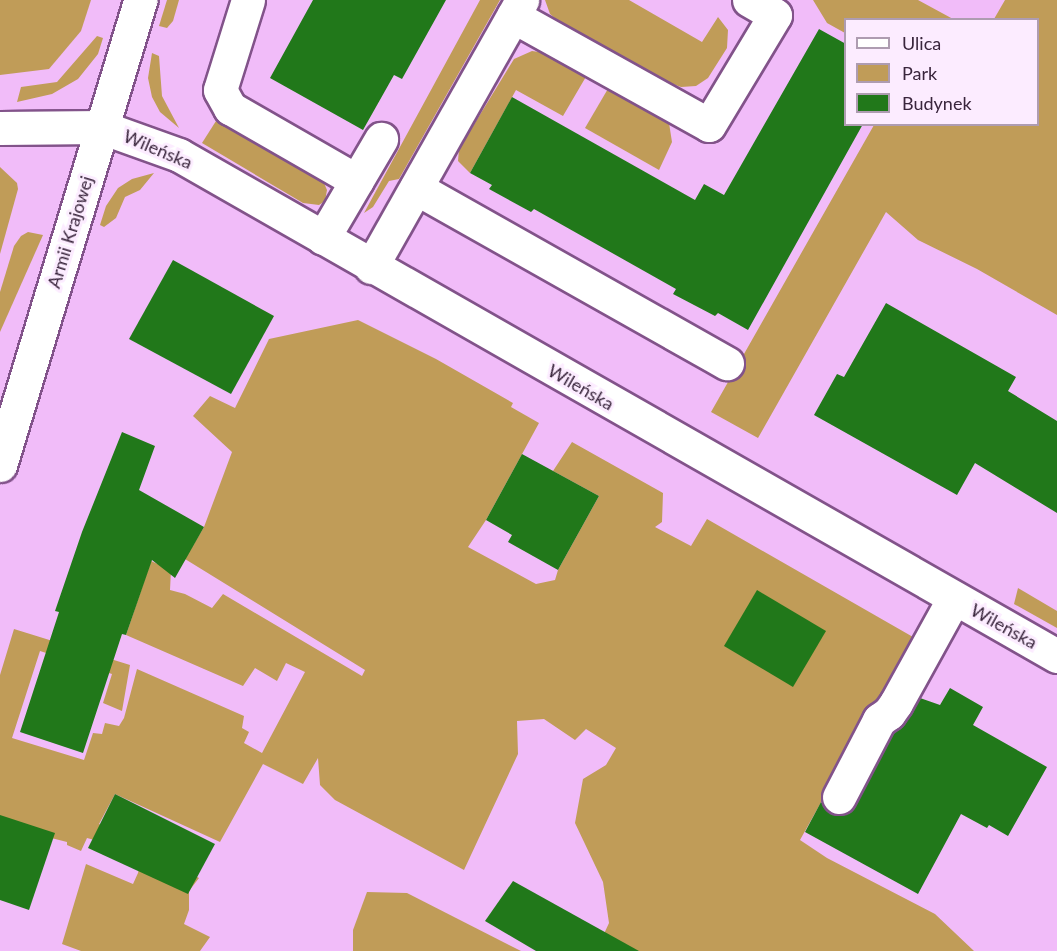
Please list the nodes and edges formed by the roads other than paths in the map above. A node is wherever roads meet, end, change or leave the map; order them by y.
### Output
1 (140, 0) edge
2 (248, 0) edge
3 (749, 0) edge
4 (518, 8) edge
5 (101, 127) junction
6 (0, 128) edge
7 (381, 139) dead end
8 (357, 181) junction
9 (416, 188) junction
10 (323, 238) junction
11 (371, 267) junction
12 (727, 363) dead end
13 (0, 465) edge
14 (954, 598) junction
15 (1057, 656) edge
16 (838, 797) dead end

1 - 5 street, Armii Krajowej
2 - 8 street
3 - 4 street
4 - 9 street
5 - 6 street
5 - 10 street, Wileńska
5 - 13 street, Armii Krajowej
7 - 8 street
8 - 10 street
9 - 11 street
9 - 12 street
10 - 11 street, Wileńska
11 - 14 street, Wileńska
14 - 15 street, Wileńska
14 - 16 street

